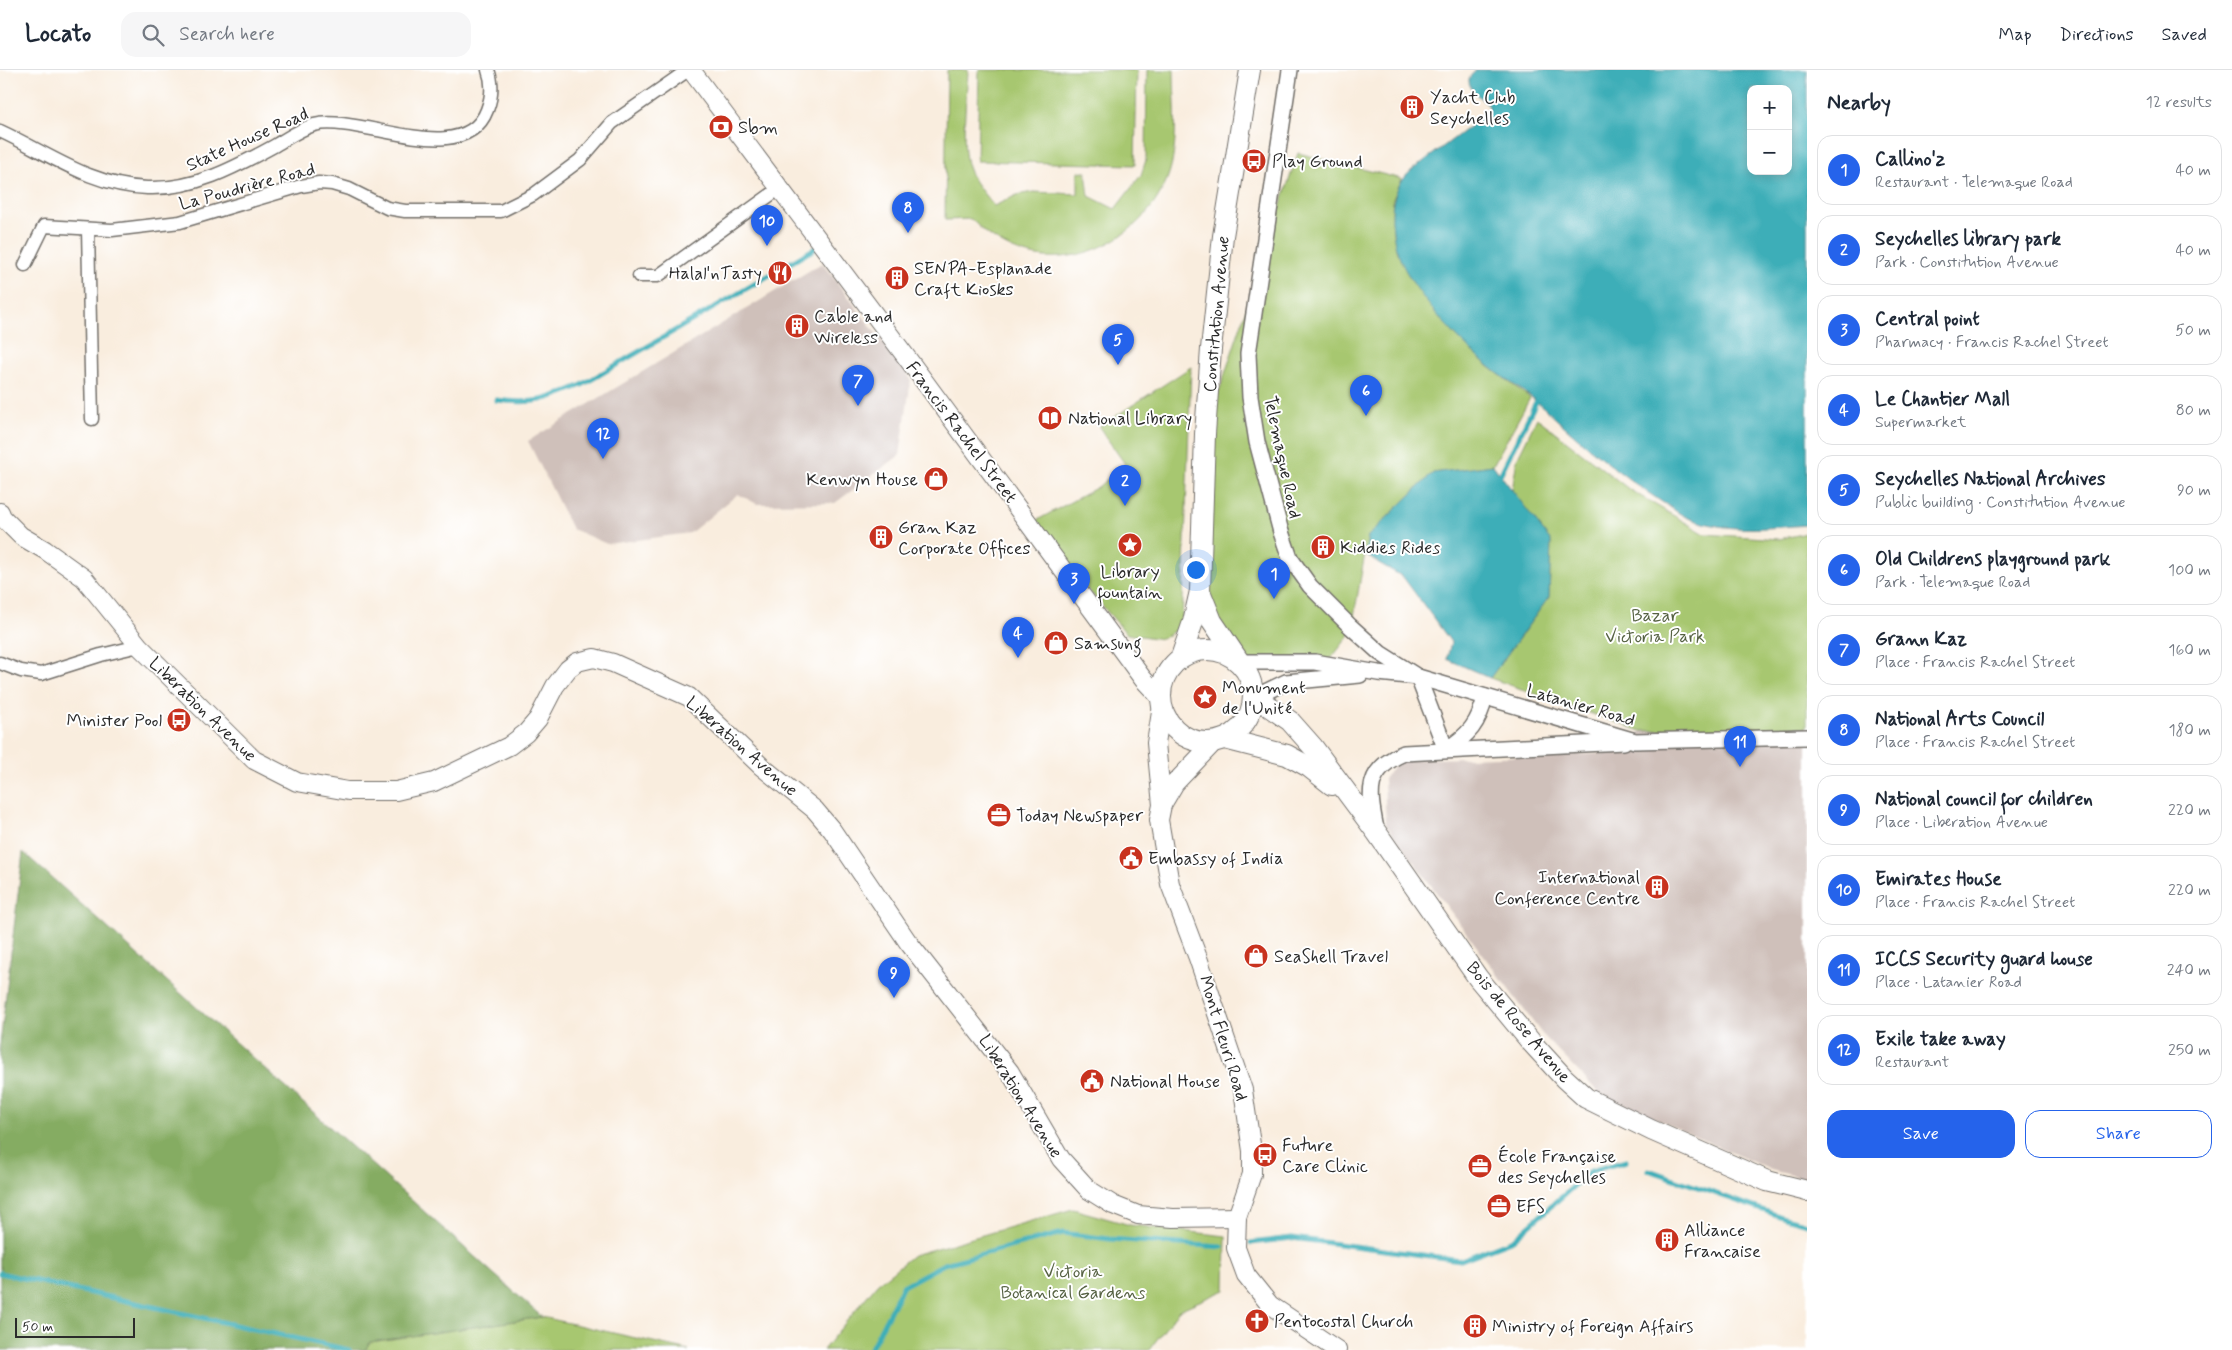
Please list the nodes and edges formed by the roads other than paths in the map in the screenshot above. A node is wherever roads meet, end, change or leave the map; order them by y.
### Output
1 (488, 70) edge
2 (689, 70) edge
3 (1250, 70) edge
4 (1290, 70) edge
5 (0, 131) edge
6 (780, 188) junction
7 (88, 229) junction
8 (25, 265) dead end
9 (639, 276) dead end
10 (92, 419) dead end
11 (0, 512) edge
12 (1200, 591) junction
13 (139, 646) junction
14 (1181, 657) junction
15 (1240, 662) junction
16 (0, 663) edge
17 (1378, 672) junction
18 (1418, 676) junction
19 (1485, 696) junction
20 (1256, 697) junction
21 (1161, 702) junction
22 (1807, 737) edge
23 (1220, 740) junction
24 (1635, 741) junction
25 (1446, 750) junction
26 (1350, 798) junction
27 (1162, 805) junction
28 (1377, 833) junction
29 (1807, 1191) edge
30 (1237, 1217) junction
31 (1337, 1350) edge

1 - 5 street, State House Road
2 - 6 main road, Francis Rachel Street
2 - 7 street, La Poudrière Road
3 - 12 main road, Constitution Avenue
4 - 18 street, Telemaque Road
6 - 9 street
6 - 21 main road, Francis Rachel Street
7 - 8 street, La Poudrière Road
7 - 10 street
11 - 13 main road, Liberation Avenue
12 - 14 main road, Constitution Avenue
12 - 15 main road, Constitution Avenue
13 - 16 street
13 - 30 main road, Liberation Avenue
14 - 15 main road
14 - 21 main road
15 - 17 street, Latanier Road
15 - 20 main road
17 - 18 street, Latanier Road
17 - 20 street, Latanier Road
18 - 19 street, Latanier Road
18 - 25 street
19 - 24 street, Latanier Road
19 - 25 street
20 - 23 main road
20 - 26 main road, Bois de Rose Avenue
21 - 23 main road
21 - 27 main road, Mont Fleuri Road
22 - 24 street, Latanier Road
23 - 26 main road, Bois de Rose Avenue
23 - 27 main road
24 - 25 street
25 - 28 street
26 - 28 main road, Bois de Rose Avenue
27 - 30 main road, Mont Fleuri Road
28 - 29 main road, Bois de Rose Avenue
30 - 31 main road, Mont Fleuri Road

